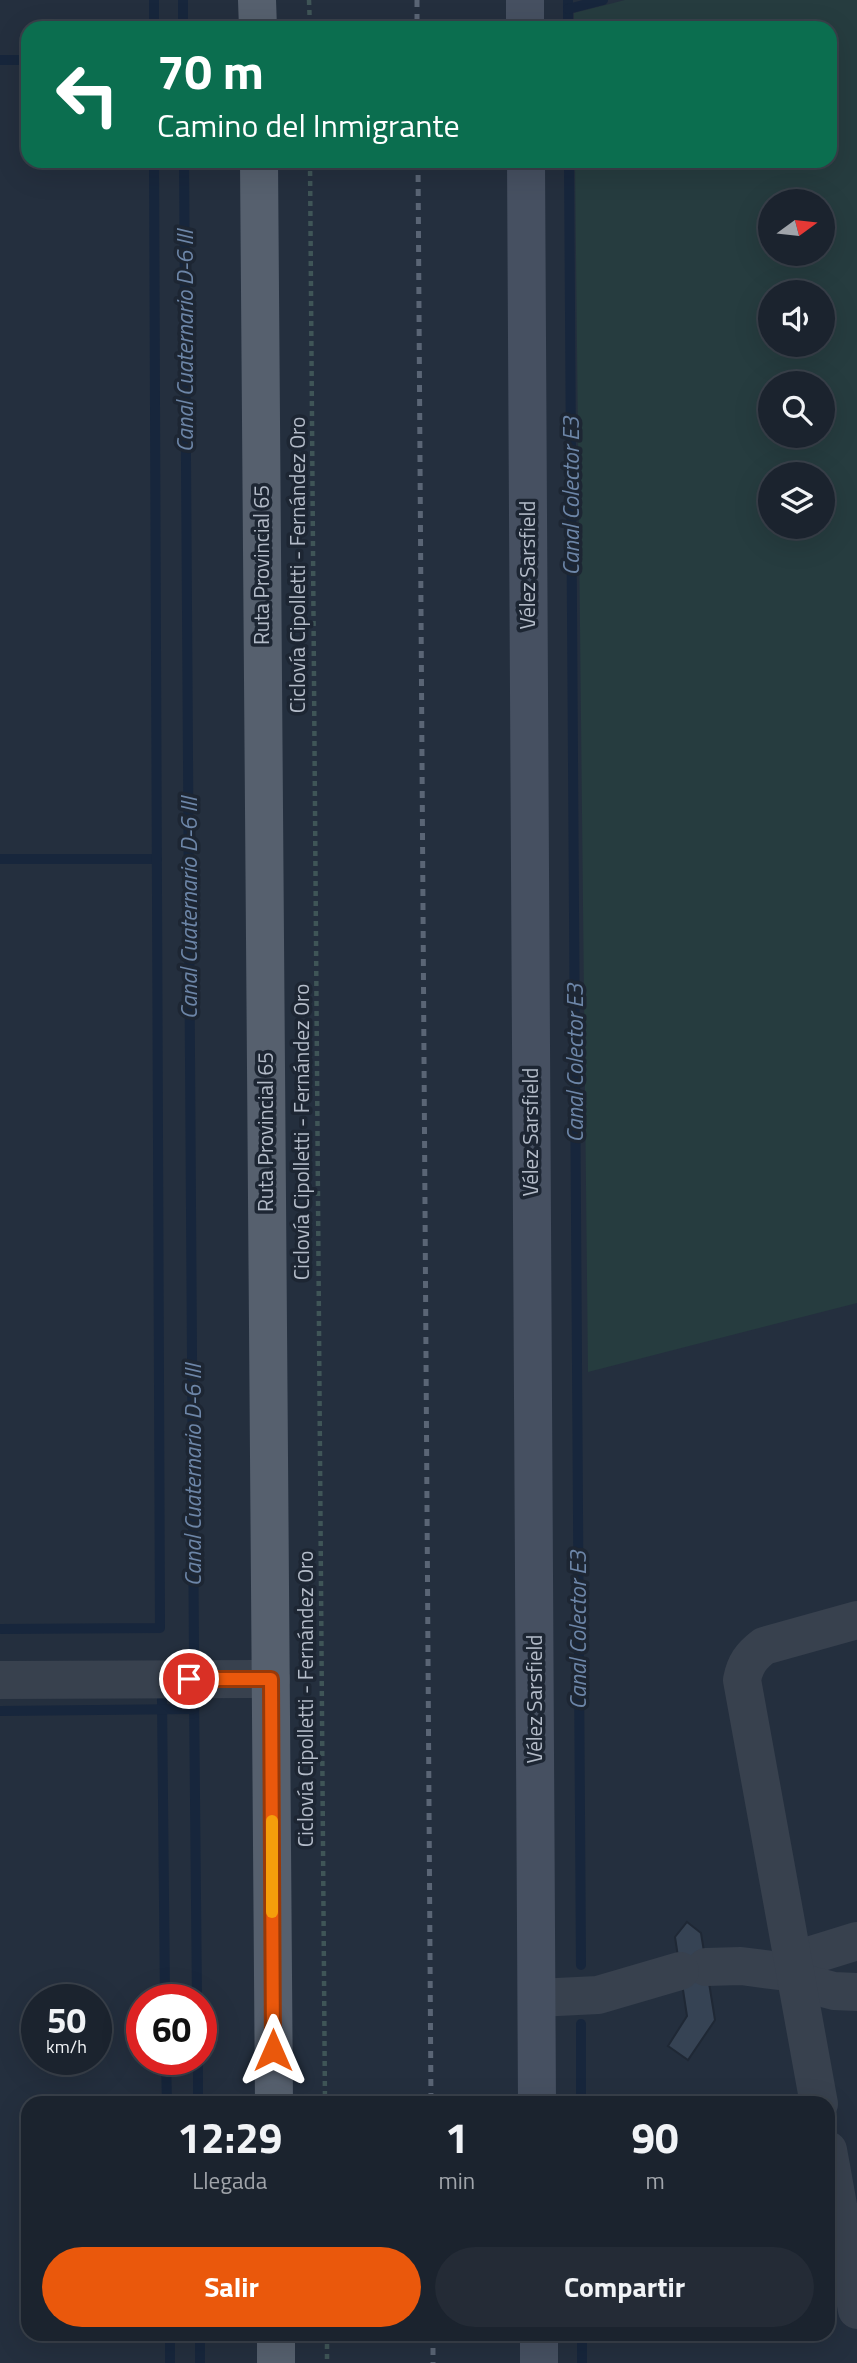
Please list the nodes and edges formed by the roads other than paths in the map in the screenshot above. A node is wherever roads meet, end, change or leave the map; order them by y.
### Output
1 (257, 0) edge
2 (525, 0) edge
3 (258, 21) edge
4 (525, 21) edge
5 (259, 168) edge
6 (526, 168) edge
7 (857, 1620) edge
8 (271, 1679) junction
9 (0, 1681) edge
10 (857, 1941) edge
11 (795, 1973) junction
12 (857, 1992) edge
13 (537, 1998) junction
14 (274, 2096) edge
15 (537, 2096) edge
16 (818, 2096) edge
17 (835, 2189) edge
18 (857, 2310) edge
19 (276, 2341) edge
20 (539, 2341) edge
21 (276, 2363) edge
22 (539, 2363) edge

1 - 3 main road
2 - 4 street
5 - 8 main road, Ruta Provincial 65
6 - 13 street, Vélez Sarsfield
7 - 11 street
8 - 9 street
8 - 14 main road, Ruta Provincial 65
10 - 11 street
11 - 12 street
11 - 13 street
11 - 16 street
13 - 15 street, Vélez Sarsfield
17 - 18 street
19 - 21 main road
20 - 22 street

